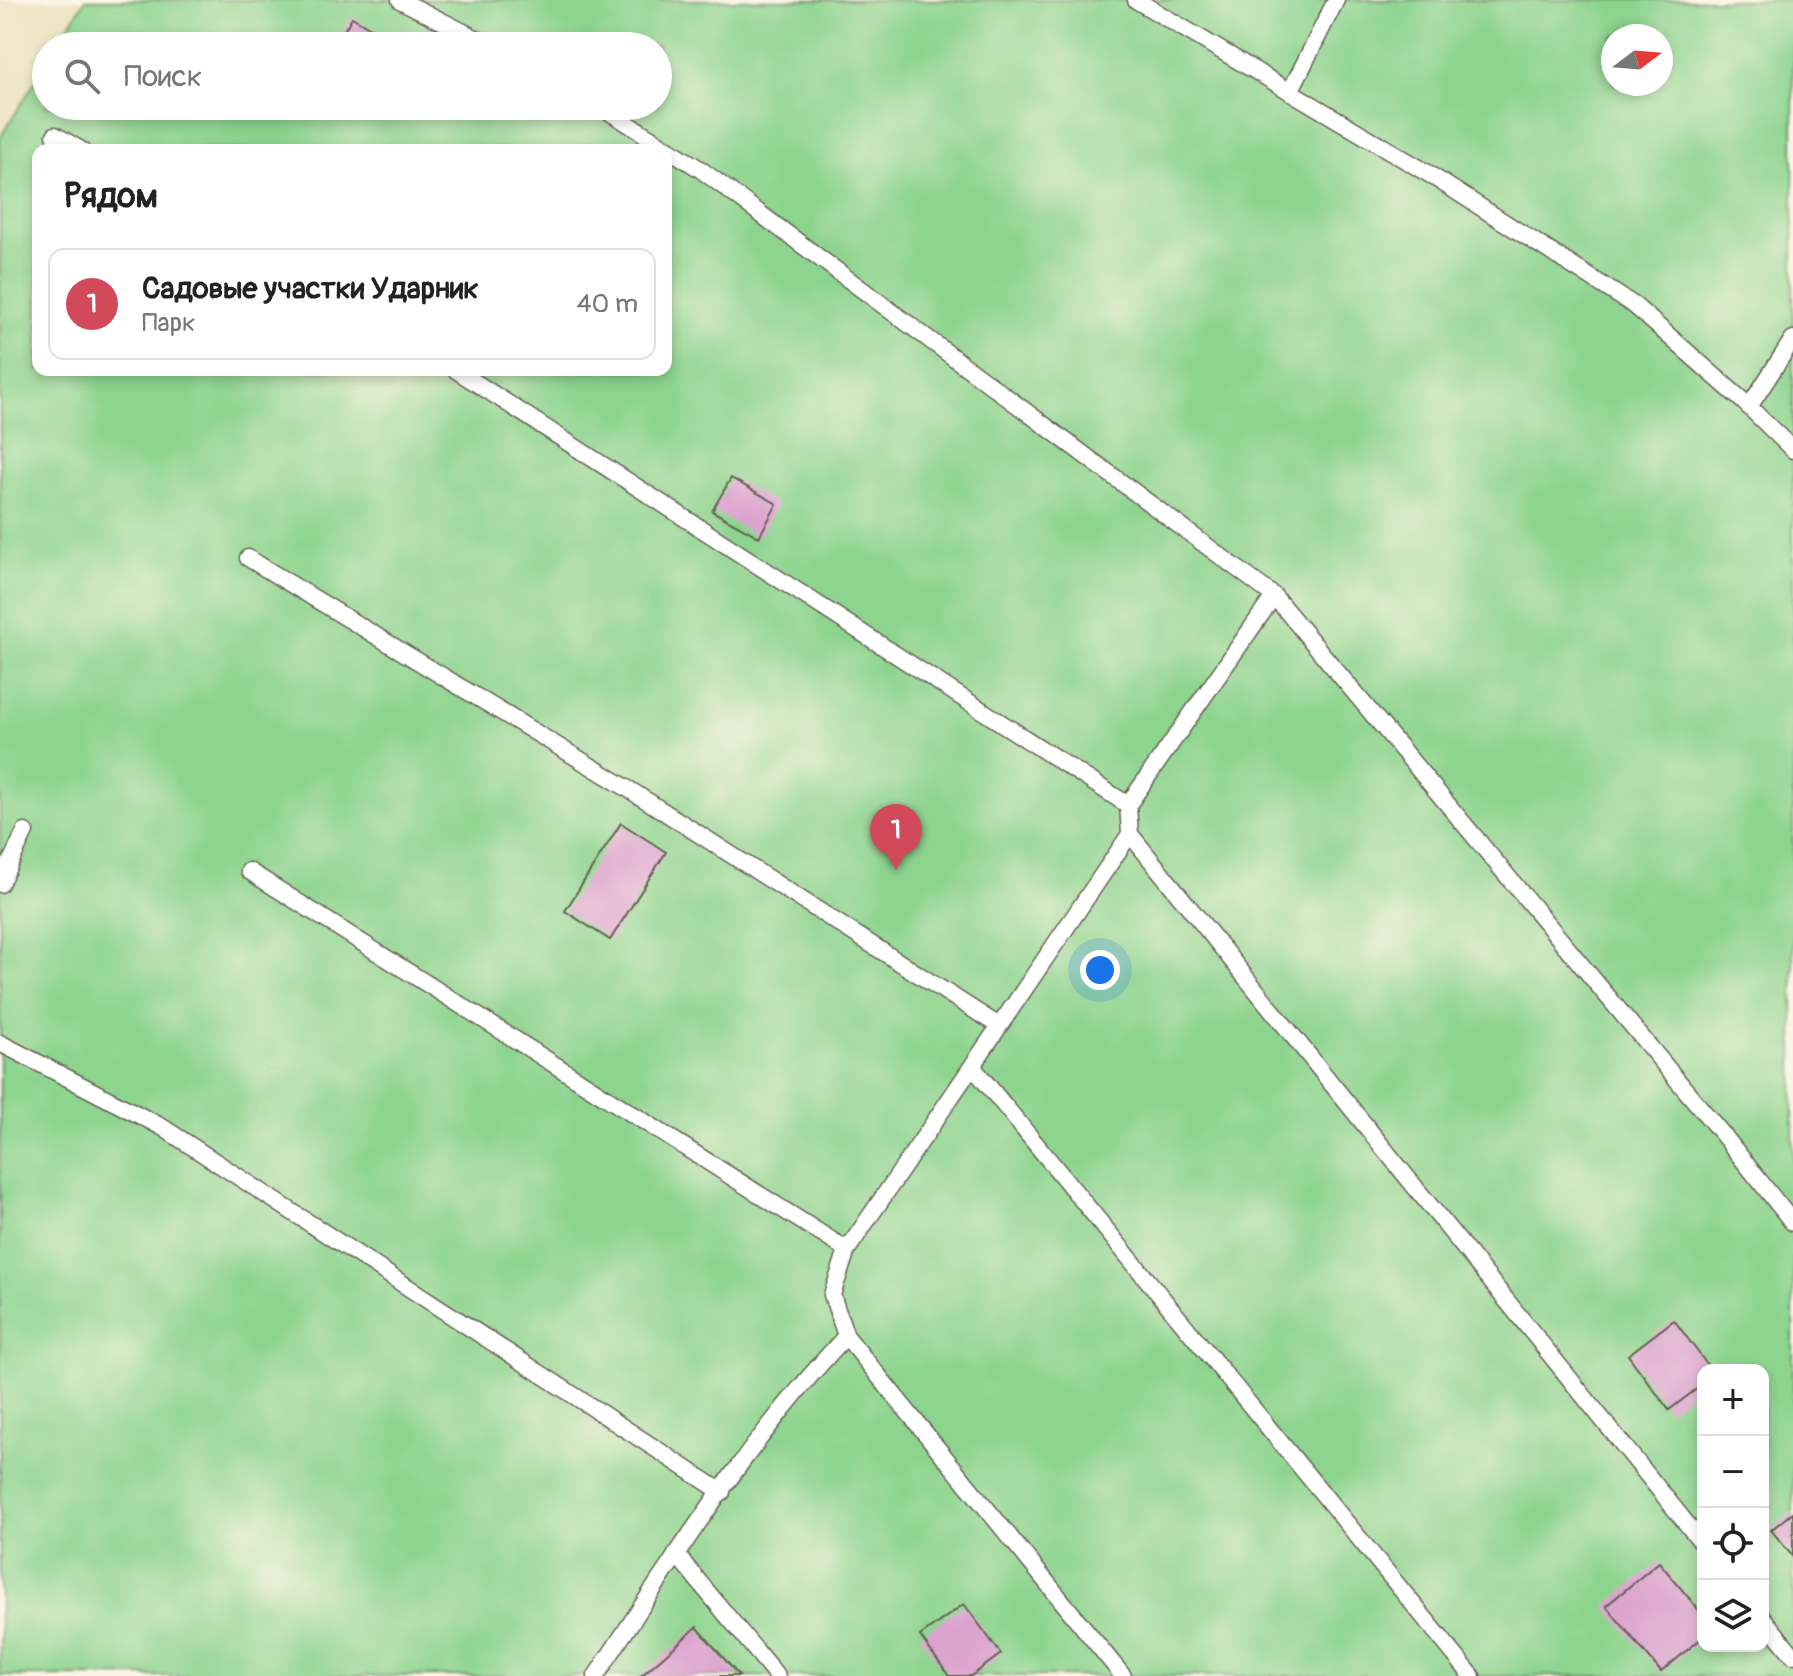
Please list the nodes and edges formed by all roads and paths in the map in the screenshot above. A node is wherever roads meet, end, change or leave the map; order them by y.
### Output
1 (400, 0) edge
2 (1136, 0) edge
3 (1336, 0) edge
4 (463, 32) edge
5 (1290, 92) junction
6 (622, 120) edge
7 (55, 135) dead end
8 (71, 144) edge
9 (660, 144) edge
10 (672, 151) edge
11 (1793, 339) edge
12 (465, 376) edge
13 (1749, 407) junction
14 (1793, 450) edge
15 (248, 558) dead end
16 (1274, 596) junction
17 (1128, 805) junction
18 (25, 832) dead end
19 (1130, 834) junction
20 (249, 871) dead end
21 (0, 884) edge
22 (999, 1026) junction
23 (0, 1043) edge
24 (972, 1066) junction
25 (1793, 1223) edge
26 (847, 1250) junction
27 (846, 1336) junction
28 (722, 1492) junction
29 (1697, 1537) edge
30 (676, 1554) junction
31 (1769, 1625) edge
32 (1793, 1655) edge
33 (596, 1676) edge
34 (777, 1676) edge
35 (1123, 1676) edge
36 (1472, 1676) edge

1 - 4 lane
2 - 5 lane
3 - 5 lane
5 - 13 lane
6 - 9 lane
7 - 8 lane
10 - 16 lane
11 - 13 lane
12 - 17 lane
13 - 14 lane
15 - 22 lane
16 - 17 lane
16 - 25 lane
17 - 19 lane
18 - 21 lane
19 - 22 lane
19 - 29 lane
20 - 26 lane
22 - 24 lane
23 - 28 lane
24 - 26 lane
24 - 36 lane
26 - 27 lane
27 - 28 lane
27 - 35 lane
28 - 30 lane
30 - 33 lane
30 - 34 lane
31 - 32 lane

